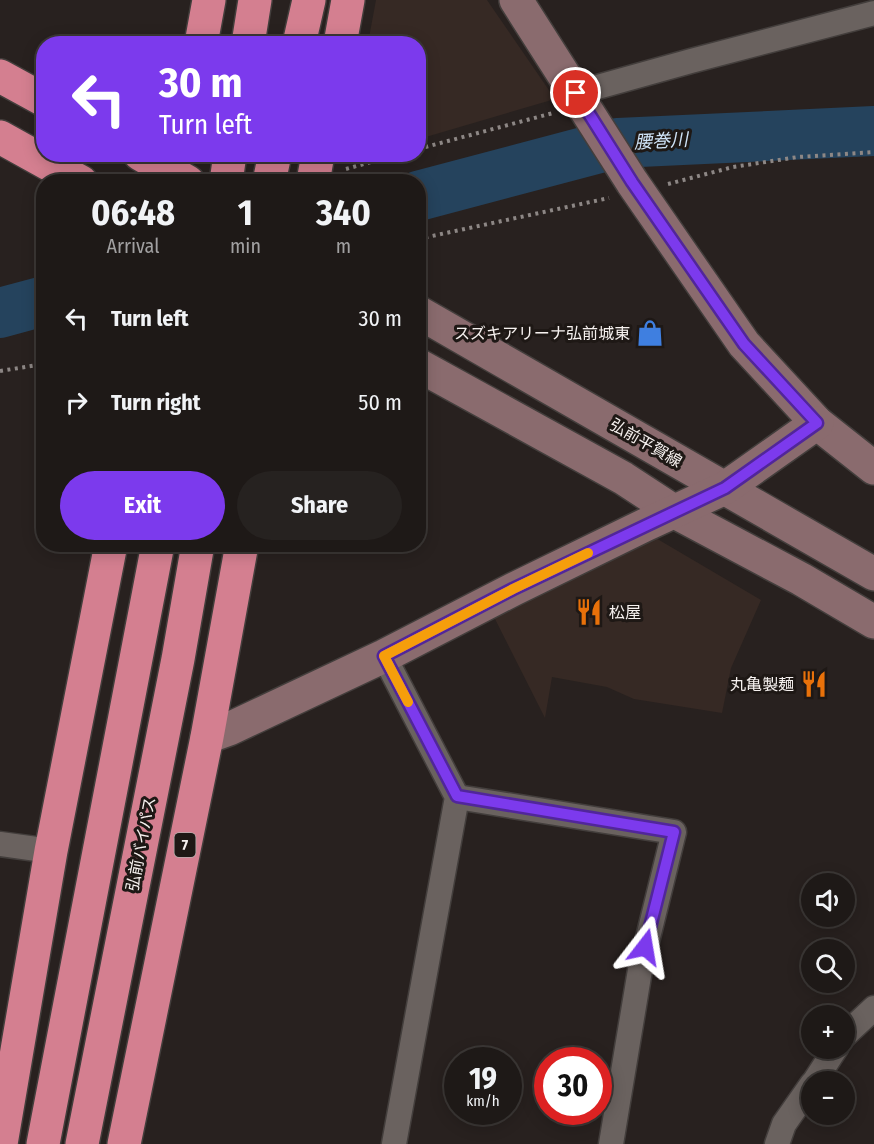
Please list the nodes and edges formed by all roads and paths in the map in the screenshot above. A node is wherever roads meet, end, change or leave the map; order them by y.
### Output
1 (209, 0) edge
2 (255, 0) edge
3 (309, 0) edge
4 (348, 0) edge
5 (516, 0) edge
6 (874, 14) edge
7 (202, 36) edge
8 (249, 36) edge
9 (301, 36) edge
10 (341, 36) edge
11 (0, 76) edge
12 (36, 96) edge
13 (583, 104) junction
14 (0, 137) edge
15 (426, 147) edge
16 (36, 157) edge
17 (45, 162) edge
18 (158, 162) edge
19 (359, 162) edge
20 (323, 169) edge
21 (182, 173) edge
22 (67, 174) edge
23 (426, 317) edge
24 (36, 365) edge
25 (426, 369) edge
26 (0, 371) edge
27 (817, 423) junction
28 (874, 468) edge
29 (725, 488) junction
30 (675, 512) junction
31 (109, 552) edge
32 (156, 552) edge
33 (197, 552) edge
34 (241, 552) edge
35 (874, 574) edge
36 (874, 622) edge
37 (384, 656) junction
38 (207, 737) junction
39 (457, 796) junction
40 (0, 844) edge
41 (51, 851) junction
42 (874, 1008) edge
43 (855, 1026) edge
44 (801, 1100) edge
45 (1, 1144) edge
46 (43, 1144) edge
47 (82, 1144) edge
48 (124, 1144) edge
49 (394, 1144) edge
50 (611, 1144) edge
51 (777, 1144) edge

1 - 7 highway
2 - 8 highway
3 - 9 highway
4 - 10 highway
5 - 13 main road
6 - 13 street
11 - 12 highway
13 - 15 path
13 - 27 main road
14 - 16 highway
17 - 22 highway
18 - 21 highway
19 - 20 path
23 - 29 main road, 弘前平賀線
24 - 26 path
25 - 30 main road
27 - 28 main road
27 - 29 main road
29 - 30 main road
29 - 35 main road, 弘前平賀線
30 - 36 main road
30 - 37 main road
31 - 41 highway
32 - 46 highway
33 - 47 highway, 弘前バイパス
34 - 38 highway, 7
37 - 38 main road
37 - 39 street
38 - 48 highway, 7
39 - 49 street
39 - 50 street
40 - 41 street
41 - 45 highway
42 - 43 street
44 - 51 street

